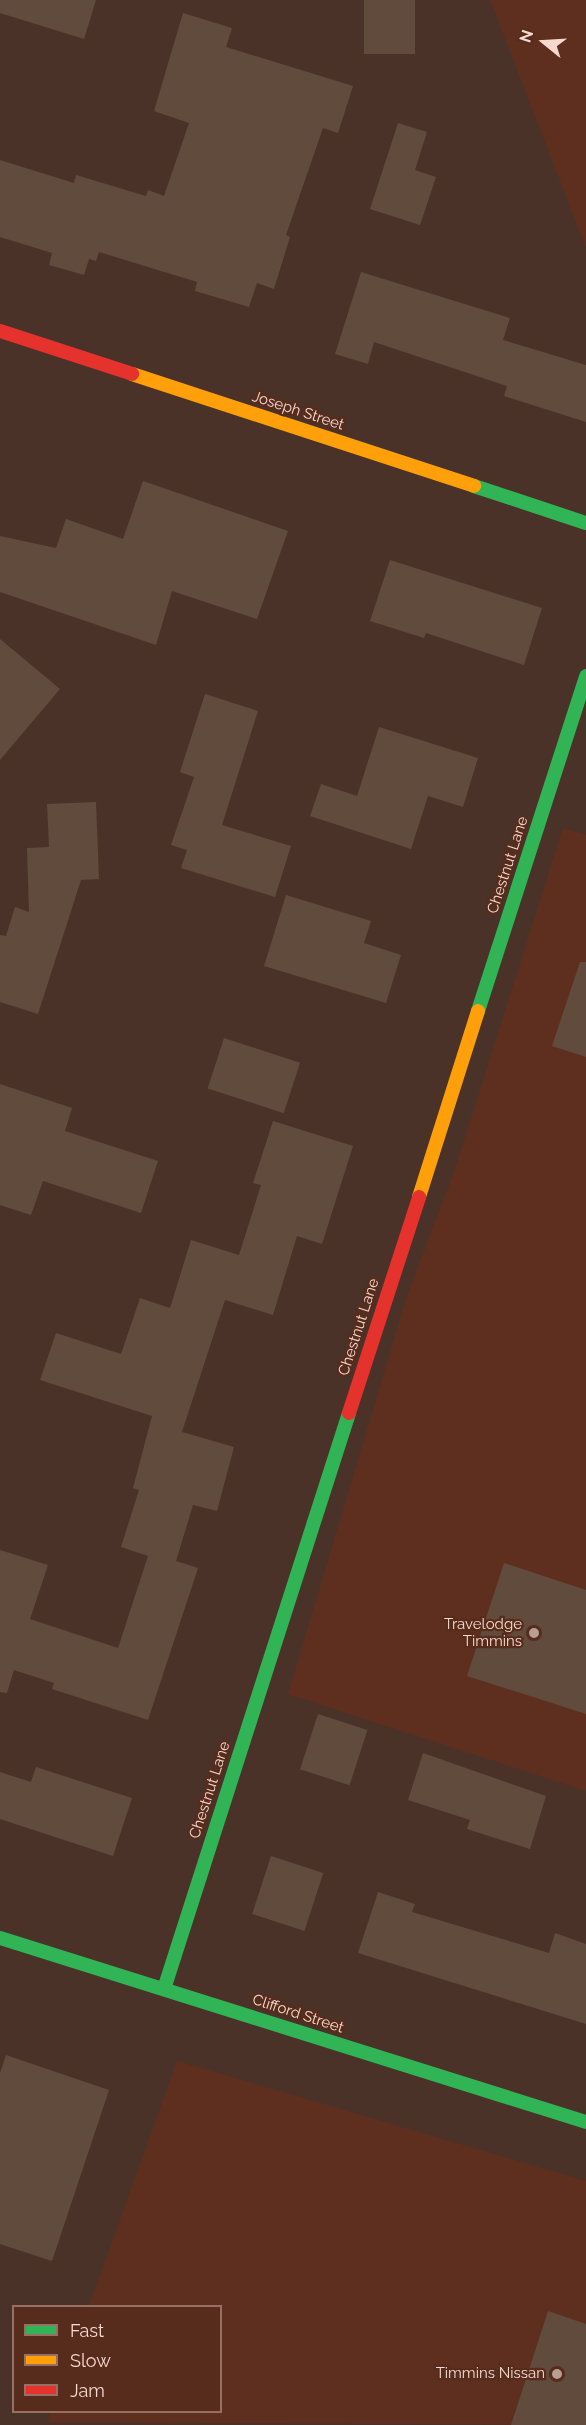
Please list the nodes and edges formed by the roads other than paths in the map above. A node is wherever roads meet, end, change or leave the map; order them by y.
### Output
1 (0, 330) edge
2 (586, 524) edge
3 (586, 676) edge
4 (0, 1938) edge
5 (164, 1989) junction
6 (586, 2122) edge

1 - 2 street, Joseph Street
3 - 5 street, Chestnut Lane
4 - 5 street, Clifford Street
5 - 6 street, Clifford Street

